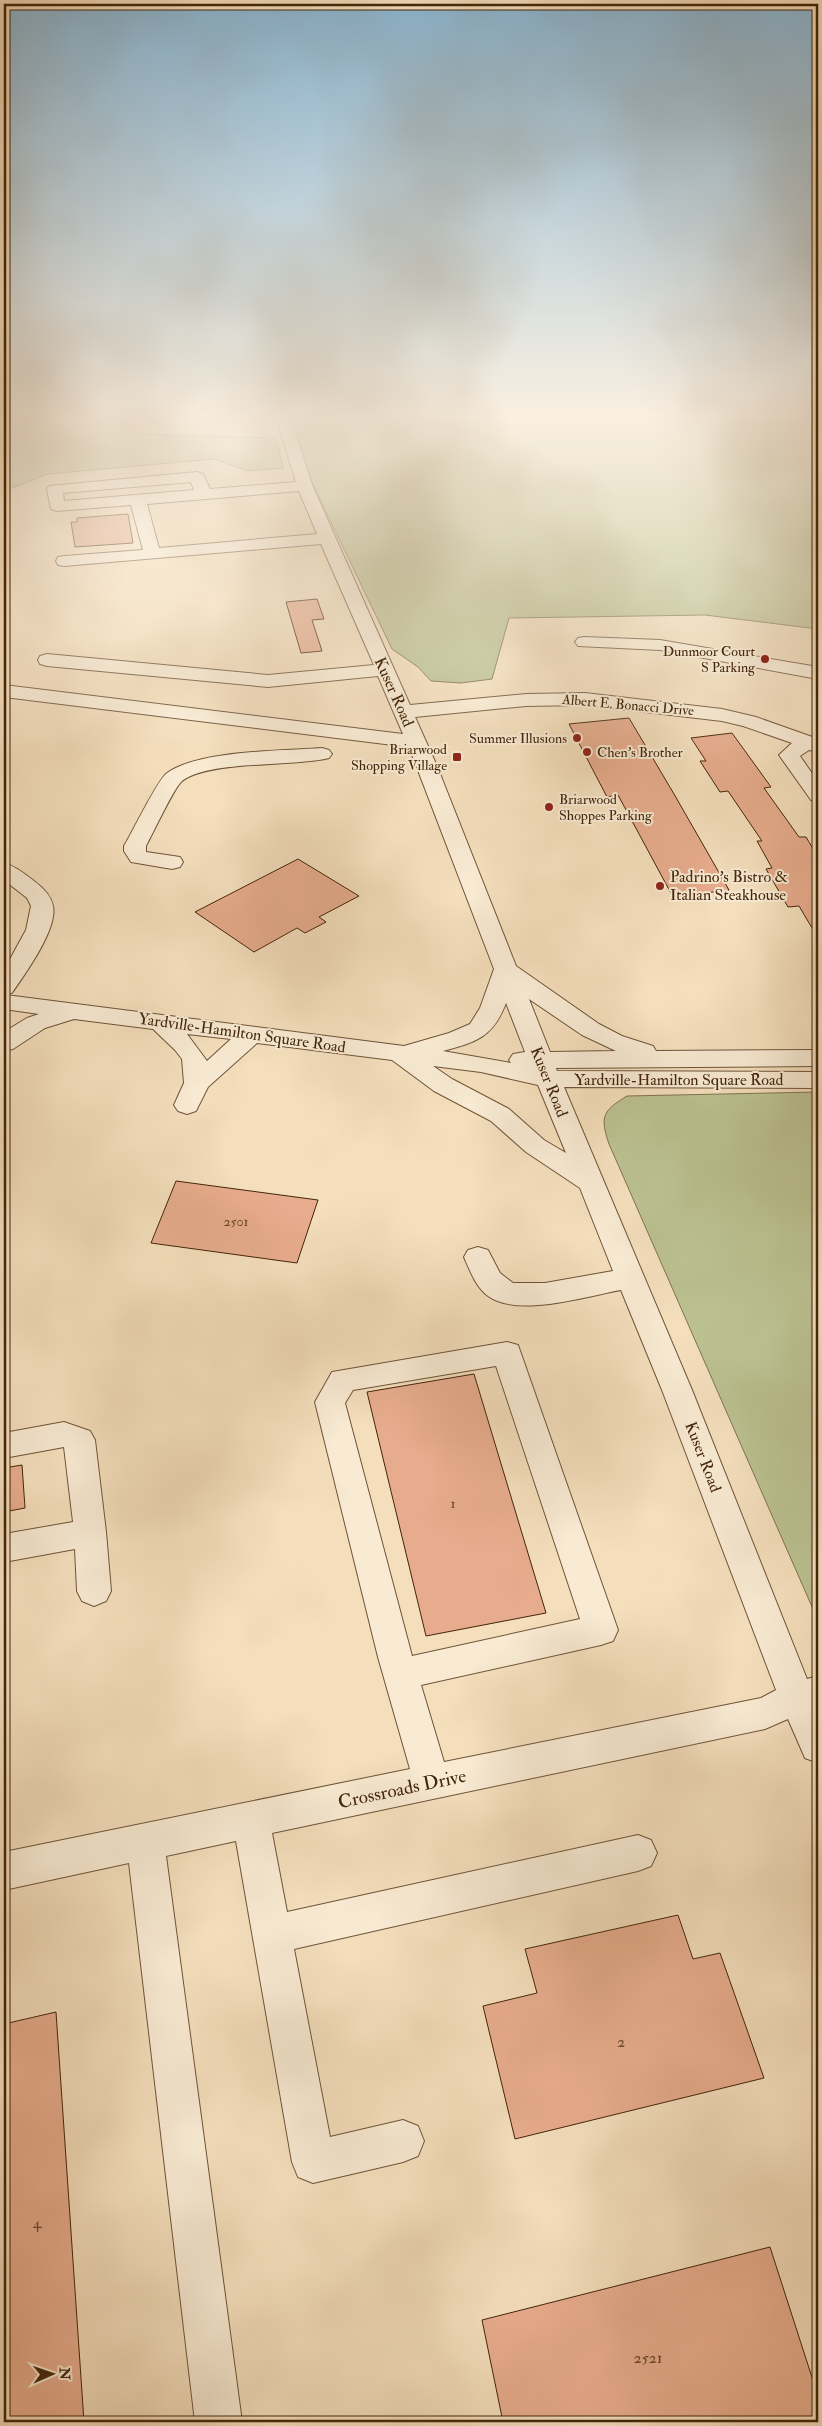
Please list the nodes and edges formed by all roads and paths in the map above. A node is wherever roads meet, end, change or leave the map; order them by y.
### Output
1 (146, 530) edge
2 (325, 530) edge
3 (328, 538) junction
4 (152, 554) junction
5 (64, 561) dead end
6 (584, 642) dead end
7 (47, 660) dead end
8 (385, 670) junction
9 (818, 673) edge
10 (4, 691) edge
11 (403, 712) junction
12 (416, 742) junction
13 (812, 744) edge
14 (322, 754) dead end
15 (818, 796) edge
16 (172, 862) dead end
17 (4, 870) edge
18 (505, 969) junction
19 (4, 988) edge
20 (4, 1002) edge
21 (73, 1011) junction
22 (159, 1022) junction
23 (252, 1034) junction
24 (4, 1043) edge
25 (399, 1054) junction
26 (818, 1058) edge
27 (667, 1060) junction
28 (544, 1069) junction
29 (818, 1080) edge
30 (590, 1182) junction
31 (478, 1257) dead end
32 (630, 1278) junction
33 (4, 1445) edge
34 (90, 1532) junction
35 (4, 1548) edge
36 (94, 1591) dead end
37 (401, 1674) junction
38 (808, 1695) edge
39 (818, 1746) edge
40 (432, 1782) junction
41 (251, 1820) junction
42 (145, 1843) junction
43 (638, 1853) dead end
44 (4, 1871) edge
45 (271, 1934) junction
46 (403, 2141) dead end
47 (218, 2422) edge

1 - 4 street
2 - 3 street, Kuser Road
3 - 4 street
3 - 8 street, Kuser Road
4 - 5 street
6 - 9 street
7 - 8 street
8 - 11 street, Kuser Road
10 - 12 street
11 - 12 street, Kuser Road
11 - 13 street, Albert E. Bonacci Drive
12 - 18 street, Kuser Road
13 - 15 street
14 - 16 street
17 - 19 street
18 - 25 street
18 - 27 street
18 - 28 street, Kuser Road
20 - 21 street, Yardville-Hamilton Square Road
21 - 22 street, Yardville-Hamilton Square Road
21 - 24 street
22 - 23 street, Yardville-Hamilton Square Road
22 - 23 street
23 - 25 street, Yardville-Hamilton Square Road
25 - 28 street, Yardville-Hamilton Square Road
25 - 30 street
26 - 27 street, Yardville-Hamilton Square Road
27 - 28 street, Yardville-Hamilton Square Road
28 - 29 street, Yardville-Hamilton Square Road
28 - 30 street, Kuser Road
30 - 32 street, Kuser Road
31 - 32 street
32 - 38 street, Kuser Road
33 - 34 street
34 - 35 street
34 - 36 street
37 - 37 street
37 - 40 street
38 - 39 street, Kuser Road
38 - 40 street, Crossroads Drive
40 - 41 street, Crossroads Drive
41 - 42 street, Crossroads Drive
41 - 45 street
42 - 44 street, Crossroads Drive
42 - 47 street
43 - 45 street
45 - 46 street

